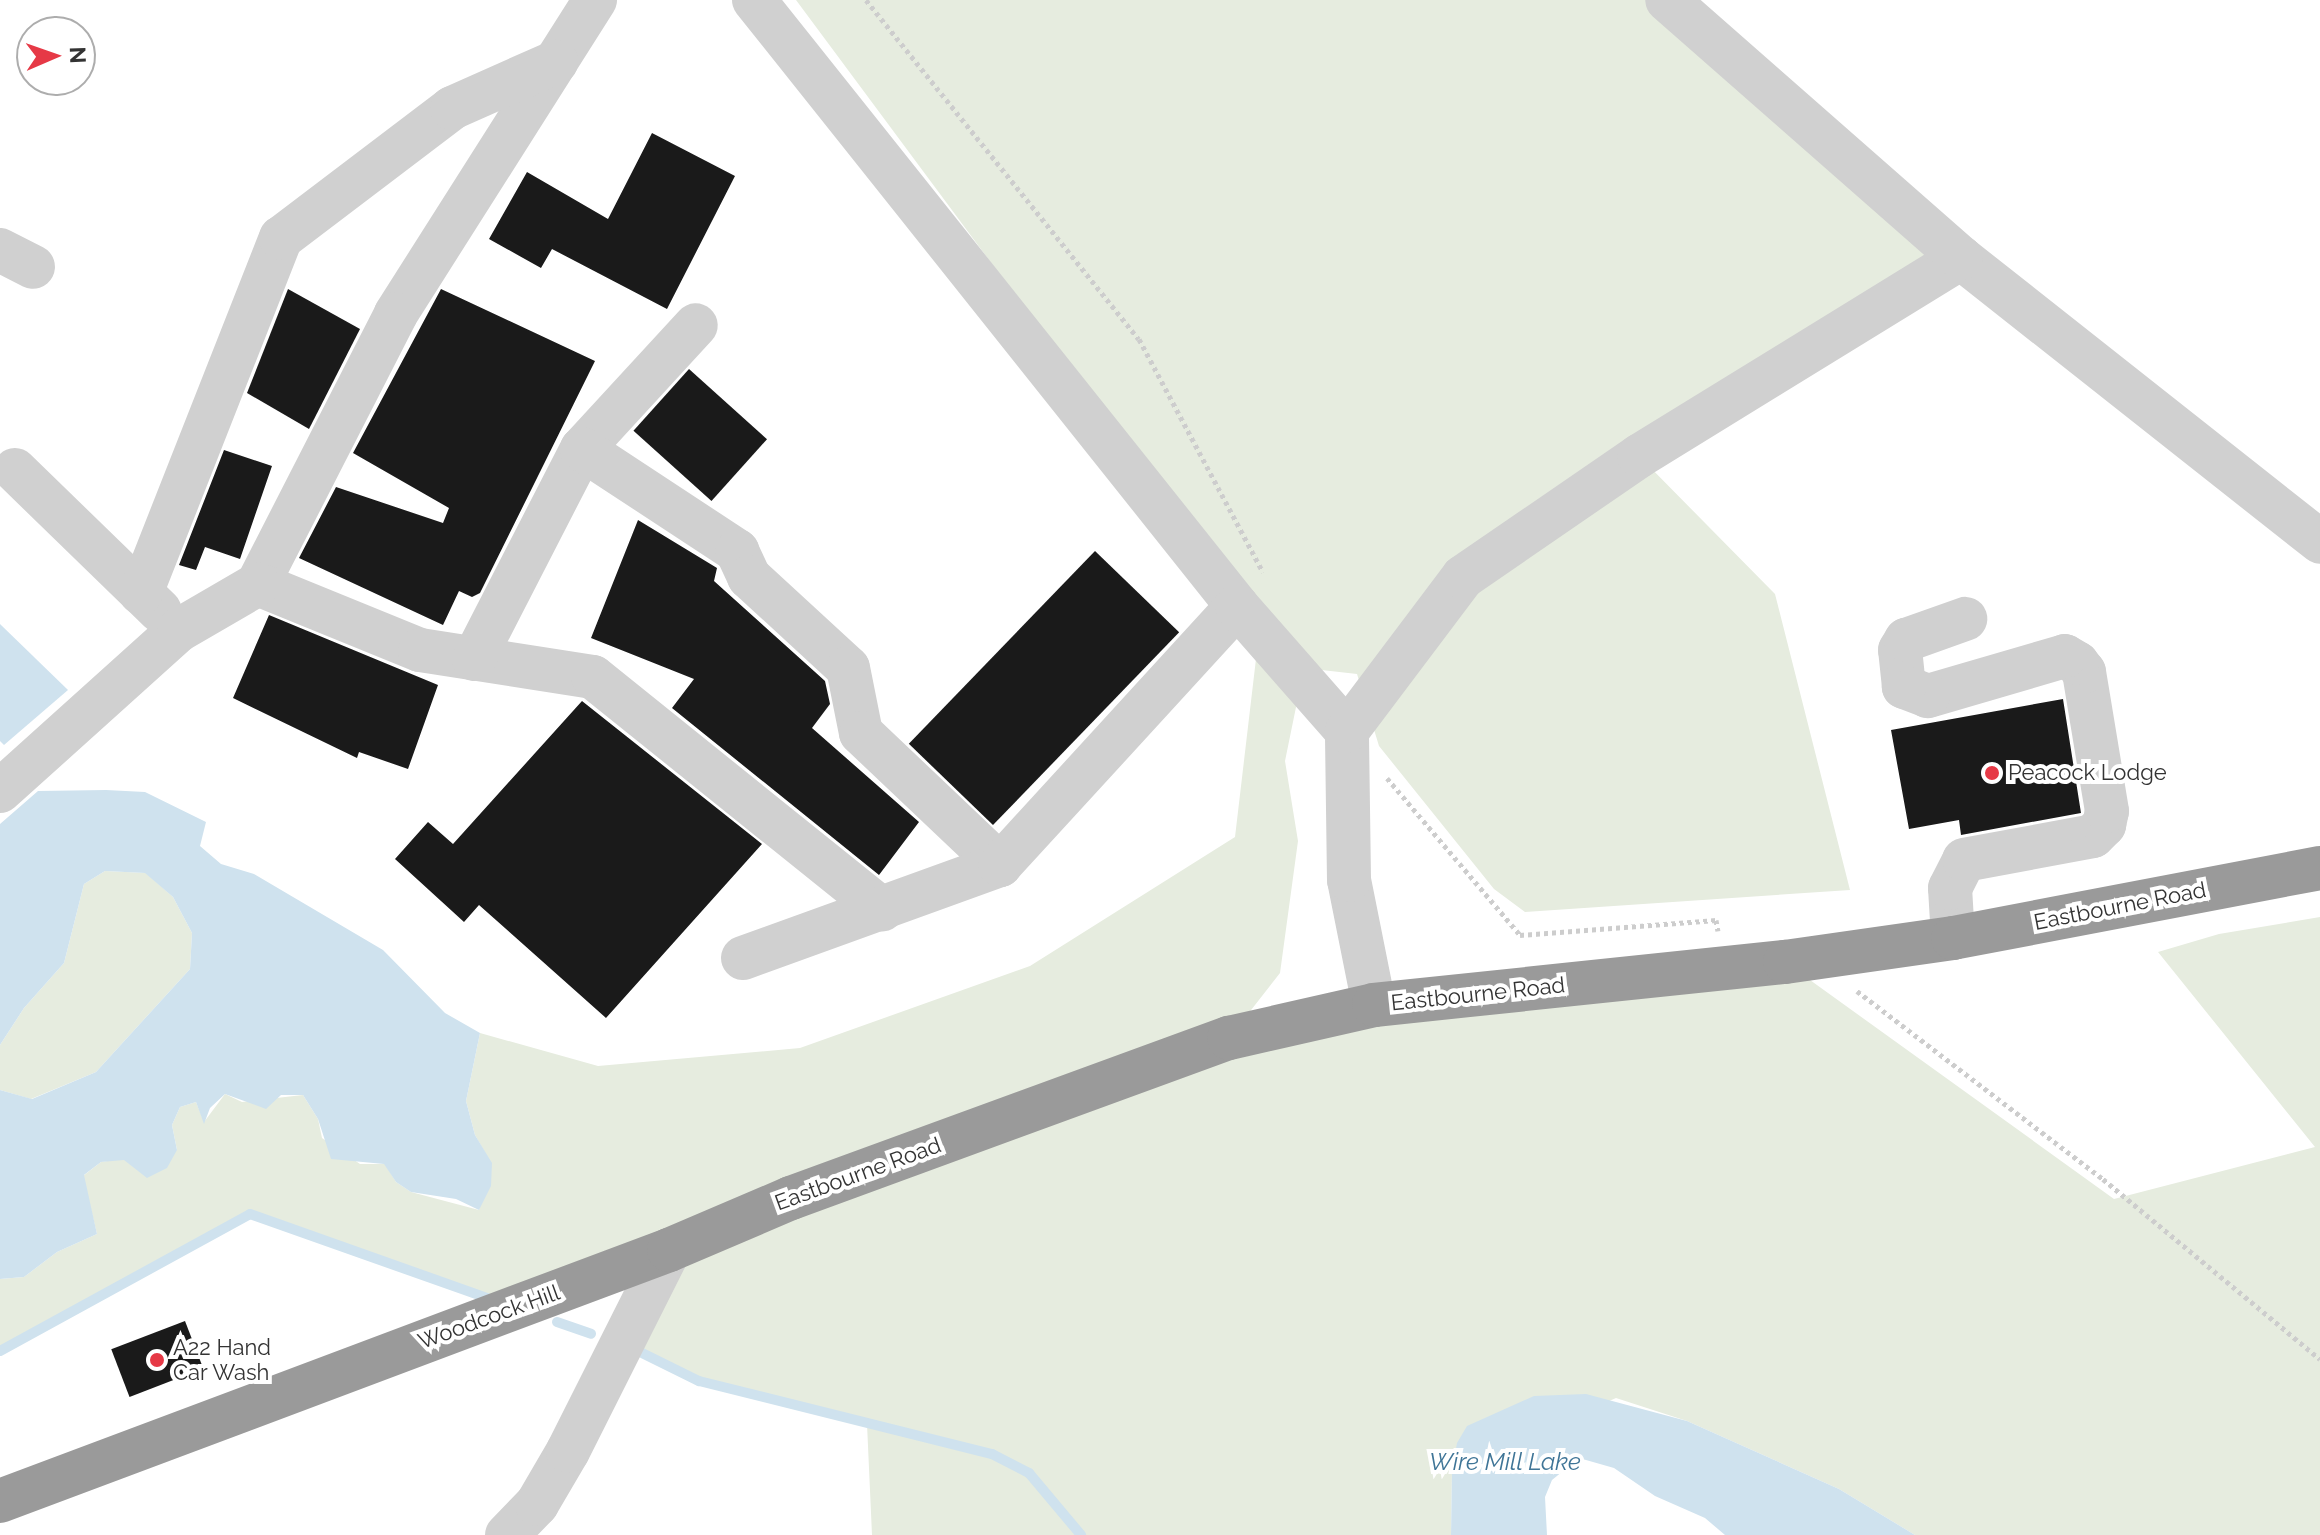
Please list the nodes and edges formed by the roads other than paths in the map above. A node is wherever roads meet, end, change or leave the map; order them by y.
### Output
1 (595, 0) edge
2 (754, 0) edge
3 (1667, 0) edge
4 (556, 62) junction
5 (1961, 258) junction
6 (696, 325) dead end
7 (582, 449) junction
8 (15, 470) dead end
9 (2320, 542) edge
10 (258, 584) junction
11 (1251, 591) junction
12 (141, 593) junction
13 (1965, 619) dead end
14 (179, 630) junction
15 (474, 659) junction
16 (1347, 731) junction
17 (0, 791) edge
18 (1000, 865) junction
19 (2320, 868) edge
20 (882, 909) junction
21 (1953, 938) junction
22 (743, 958) dead end
23 (1374, 1005) junction
24 (669, 1250) junction
25 (0, 1501) edge
26 (507, 1535) edge

1 - 4 street
2 - 11 street
3 - 5 street
4 - 10 street
4 - 12 street
5 - 9 street
5 - 16 street
6 - 7 street
7 - 15 street
7 - 18 street
8 - 12 street
10 - 14 street
10 - 15 street
11 - 16 street
11 - 18 street
12 - 14 street
13 - 21 street
14 - 17 street
15 - 20 street
16 - 23 street
18 - 20 street
19 - 21 highway, Eastbourne Road
20 - 22 street
21 - 23 highway, Eastbourne Road
23 - 24 highway, Eastbourne Road
24 - 25 highway, Woodcock Hill
24 - 26 street

